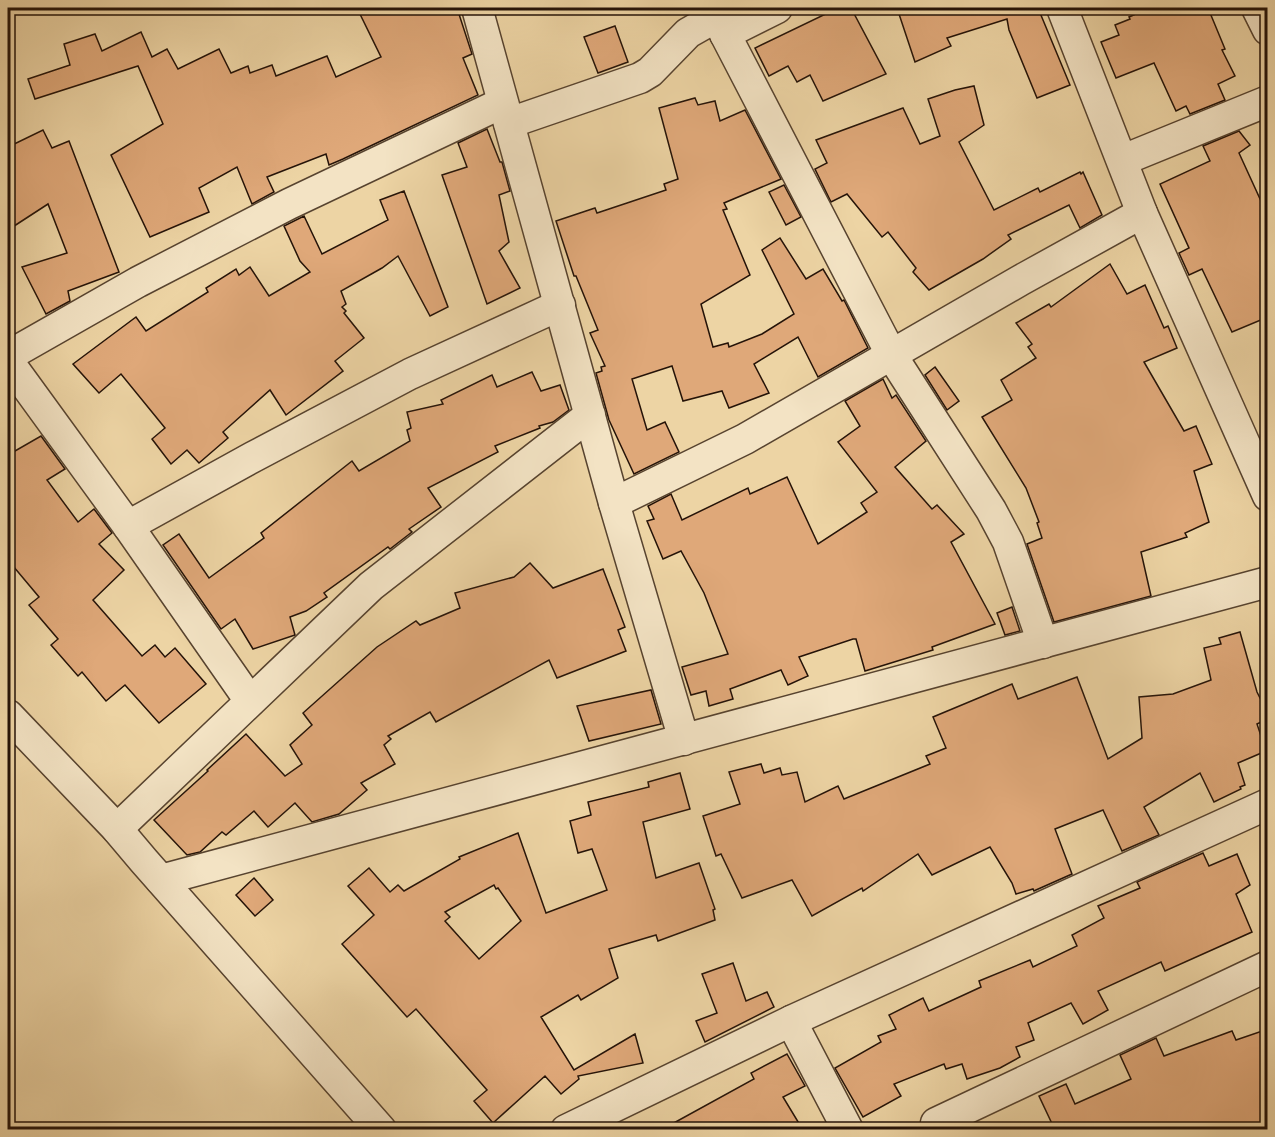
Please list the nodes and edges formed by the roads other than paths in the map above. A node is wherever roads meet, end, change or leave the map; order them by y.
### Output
1 (477, 8) edge
2 (777, 8) edge
3 (1062, 8) edge
4 (1257, 8) edge
5 (719, 19) edge
6 (1268, 30) edge
7 (1268, 101) edge
8 (506, 113) junction
9 (1123, 160) junction
10 (1142, 213) junction
11 (560, 305) junction
12 (8, 356) edge
13 (892, 356) junction
14 (8, 361) edge
15 (590, 415) junction
16 (1268, 496) edge
17 (614, 503) junction
18 (128, 526) junction
19 (1268, 582) edge
20 (1043, 643) junction
21 (250, 701) junction
22 (8, 715) edge
23 (684, 741) junction
24 (1268, 804) edge
25 (117, 829) junction
26 (161, 880) junction
27 (1268, 966) edge
28 (791, 1021) junction
29 (936, 1123) dead end
30 (381, 1130) edge
31 (566, 1130) edge
32 (848, 1130) edge

1 - 8 street
2 - 5 street
3 - 9 street
4 - 6 street
5 - 8 street
5 - 13 street
7 - 9 street
8 - 11 street
8 - 12 street
9 - 10 street
10 - 13 street
10 - 16 street
11 - 15 street
11 - 18 street
13 - 17 street
13 - 20 street
14 - 18 street
15 - 17 street
15 - 21 street
17 - 23 street
18 - 21 street
19 - 20 street
20 - 23 street
21 - 25 street
22 - 25 street
23 - 26 street
24 - 28 street
25 - 26 street
26 - 30 street
27 - 29 street
28 - 31 street
28 - 32 street

